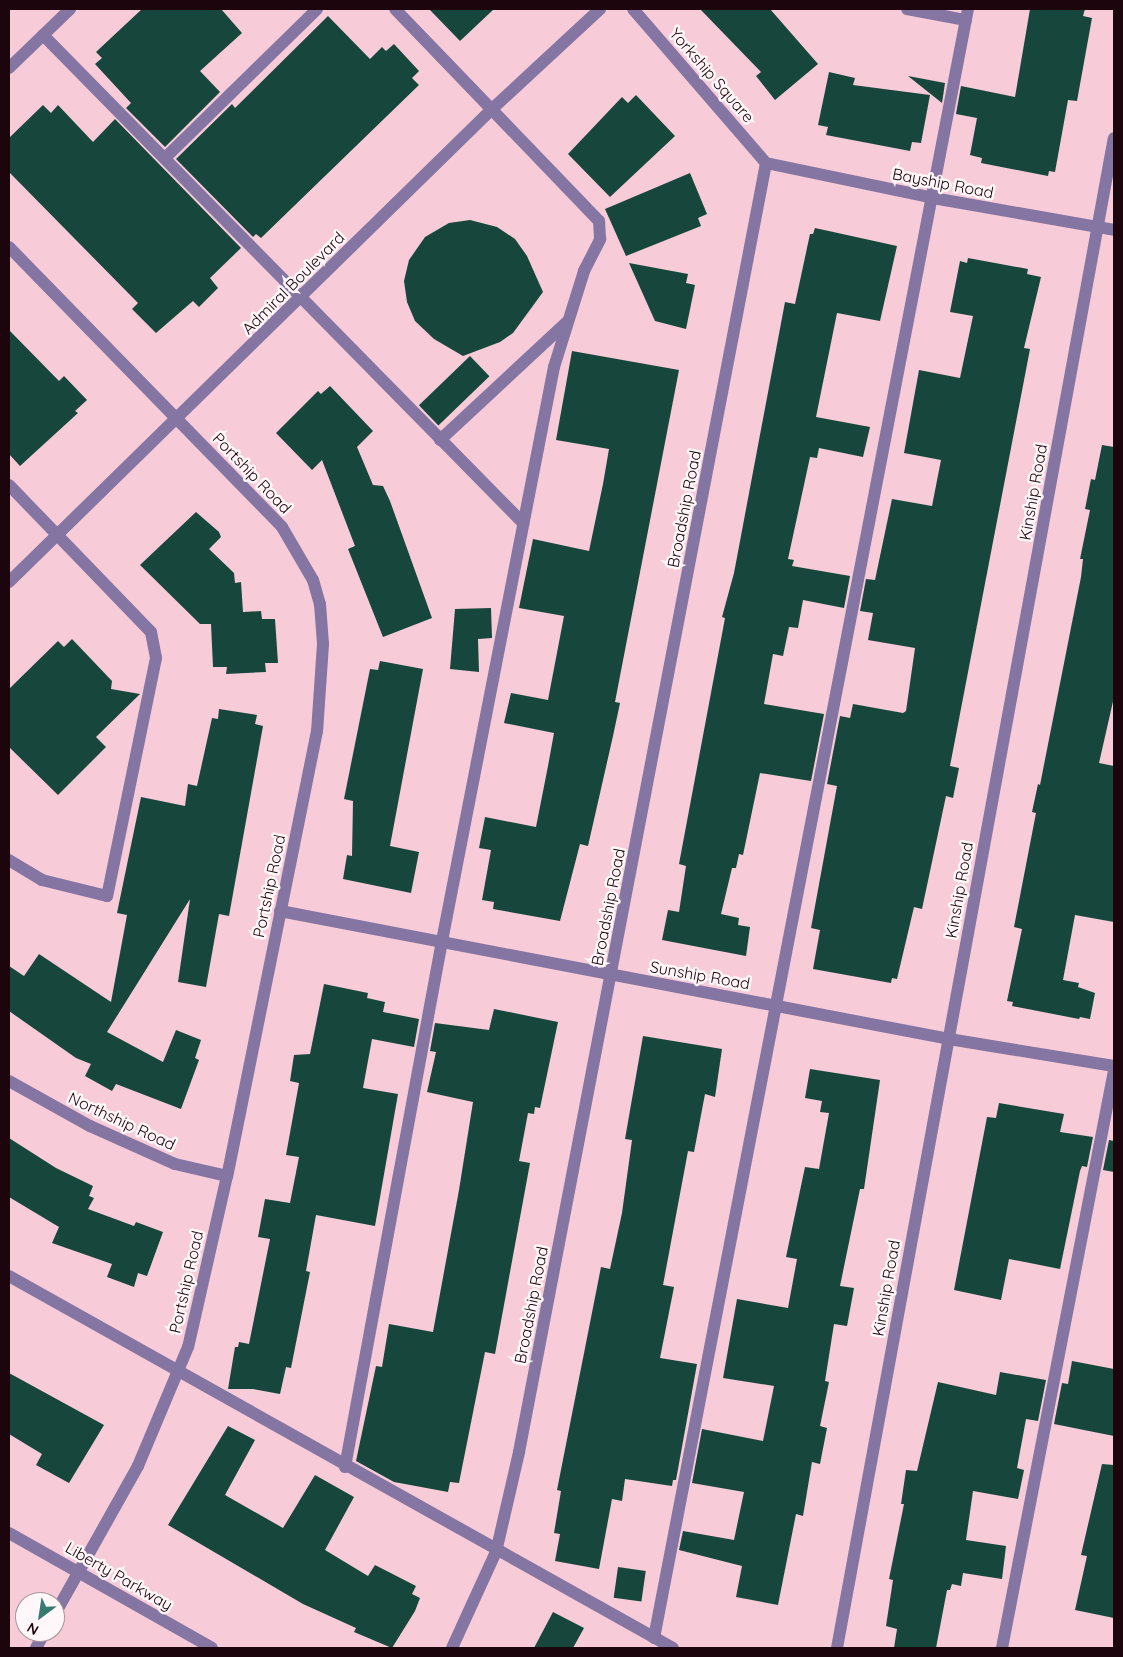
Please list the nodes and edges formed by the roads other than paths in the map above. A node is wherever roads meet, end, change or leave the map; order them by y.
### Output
1 (70, 9) edge
2 (317, 9) edge
3 (395, 9) edge
4 (600, 9) edge
5 (633, 9) edge
6 (907, 9) edge
7 (967, 14) edge
8 (44, 35) junction
9 (9, 68) edge
10 (491, 110) junction
11 (1114, 138) edge
12 (165, 158) junction
13 (766, 163) junction
14 (933, 198) junction
15 (1098, 227) junction
16 (1114, 230) edge
17 (9, 247) edge
18 (300, 299) junction
19 (569, 320) junction
20 (177, 420) junction
21 (440, 440) junction
22 (9, 485) edge
23 (522, 523) junction
24 (58, 534) junction
25 (9, 582) edge
26 (9, 860) edge
27 (280, 911) junction
28 (442, 941) junction
29 (611, 976) junction
30 (778, 1006) junction
31 (948, 1039) junction
32 (1114, 1066) edge
33 (1114, 1071) edge
34 (9, 1081) edge
35 (227, 1176) junction
36 (9, 1276) edge
37 (179, 1374) junction
38 (345, 1467) junction
39 (9, 1533) edge
40 (496, 1552) junction
41 (79, 1572) junction
42 (65, 1596) edge
43 (654, 1638) junction
44 (212, 1648) edge
45 (452, 1648) edge
46 (673, 1648) edge
47 (837, 1648) edge
48 (1002, 1648) edge

1 - 8 street
2 - 12 street
3 - 10 street
4 - 10 street, Admiral Boulevard
5 - 13 street, Yorkship Square
6 - 7 street
7 - 14 street
8 - 9 street
8 - 12 street
10 - 18 street, Admiral Boulevard
10 - 19 street
11 - 15 street, Kinship Road
12 - 18 street
13 - 14 street, Bayship Road
13 - 29 street, Broadship Road
14 - 15 street, Bayship Road
14 - 30 street
15 - 16 street, Bayship Road
15 - 31 street, Kinship Road
17 - 20 street, Portship Road
18 - 20 street, Admiral Boulevard
18 - 21 street
19 - 21 street
19 - 23 street
20 - 24 street, Admiral Boulevard
20 - 27 street, Portship Road
21 - 23 street
22 - 24 street
23 - 28 street
24 - 25 street, Admiral Boulevard
24 - 26 street
27 - 28 street, Sunship Road
27 - 35 street, Portship Road
28 - 29 street, Sunship Road
28 - 38 street
29 - 30 street, Sunship Road
29 - 40 street, Broadship Road
30 - 31 street, Sunship Road
30 - 43 street
31 - 32 street, Sunship Road
31 - 47 street, Kinship Road
33 - 48 street
34 - 35 street, Northship Road
35 - 37 street, Portship Road
36 - 37 street
37 - 38 street
37 - 41 street, Portship Road
38 - 40 street
39 - 41 street, Liberty Parkway
40 - 43 street
40 - 45 street, Broadship Road
41 - 42 street, Portship Road
41 - 44 street, Liberty Parkway
43 - 46 street

